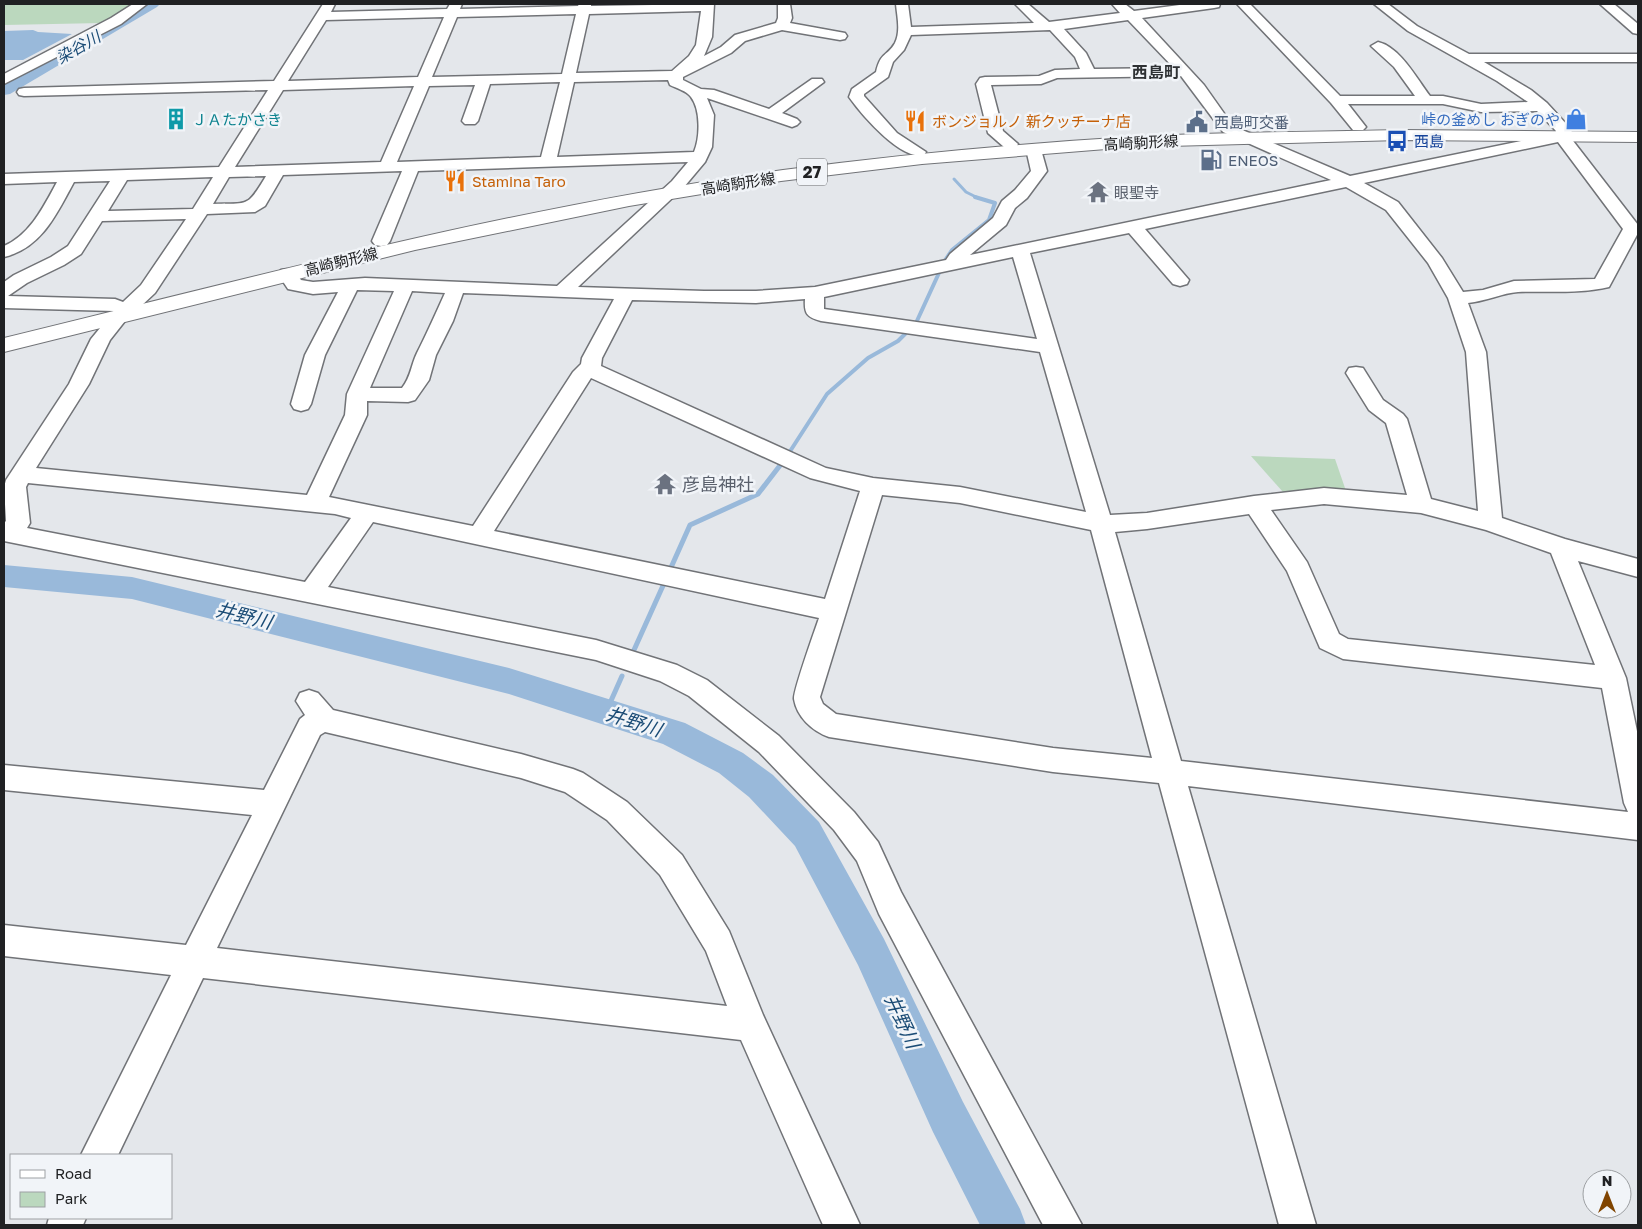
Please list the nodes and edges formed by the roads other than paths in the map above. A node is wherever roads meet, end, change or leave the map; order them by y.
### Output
1 (141, 4) edge
2 (784, 4) edge
3 (902, 4) edge
4 (1021, 4) edge
5 (1118, 4) edge
6 (1214, 4) edge
7 (1244, 4) edge
8 (1380, 4) edge
9 (1606, 4) edge
10 (708, 5) edge
11 (585, 7) edge
12 (454, 8) edge
13 (326, 10) edge
14 (1131, 15) junction
15 (782, 26) junction
16 (1050, 26) junction
17 (1638, 30) edge
18 (906, 31) junction
19 (840, 36) dead end
20 (1378, 46) dead end
21 (1469, 58) junction
22 (1638, 58) edge
23 (4, 66) edge
24 (32, 66) junction
25 (1184, 72) junction
26 (1089, 74) junction
27 (676, 75) junction
28 (569, 79) junction
29 (4, 80) edge
30 (484, 81) junction
31 (818, 82) dead end
32 (422, 83) junction
33 (278, 86) junction
34 (745, 91) dead end
35 (24, 92) dead end
36 (697, 94) junction
37 (1336, 100) junction
38 (1426, 100) junction
39 (730, 101) junction
40 (1542, 106) junction
41 (772, 114) junction
42 (706, 115) junction
43 (470, 121) dead end
44 (792, 122) dead end
45 (1358, 127) junction
46 (1228, 129) junction
47 (1638, 130) edge
48 (1563, 133) junction
49 (1638, 137) edge
50 (1246, 138) junction
51 (1010, 144) junction
52 (1034, 149) junction
53 (918, 152) junction
54 (698, 157) junction
55 (548, 163) junction
56 (412, 166) junction
57 (387, 167) junction
58 (277, 170) junction
59 (223, 172) junction
60 (122, 175) junction
61 (68, 177) junction
62 (4, 179) edge
63 (1348, 182) junction
64 (678, 184) junction
65 (664, 196) junction
66 (199, 212) junction
67 (95, 216) junction
68 (1133, 226) junction
69 (1635, 230) edge
70 (377, 247) junction
71 (1020, 250) junction
72 (4, 252) edge
73 (954, 265) junction
74 (287, 274) junction
75 (1180, 280) dead end
76 (358, 284) junction
77 (406, 285) junction
78 (456, 287) junction
79 (562, 291) junction
80 (4, 292) edge
81 (815, 293) junction
82 (626, 294) junction
83 (1456, 298) junction
84 (4, 302) edge
85 (122, 307) junction
86 (4, 333) edge
87 (4, 345) edge
88 (1049, 347) junction
89 (591, 366) junction
90 (1356, 374) dead end
91 (357, 394) junction
92 (301, 404) dead end
93 (24, 475) junction
94 (873, 486) junction
95 (315, 503) junction
96 (1254, 504) junction
97 (1420, 505) junction
98 (367, 513) junction
99 (1491, 523) junction
100 (1101, 524) junction
101 (7, 533) edge
102 (479, 536) junction
103 (1561, 547) junction
104 (1638, 568) edge
105 (311, 593) junction
106 (834, 611) junction
107 (1613, 678) junction
108 (1170, 772) junction
109 (4, 777) edge
110 (1638, 803) edge
111 (272, 804) junction
112 (1638, 827) edge
113 (4, 940) edge
114 (195, 962) junction
115 (751, 1025) junction
116 (99, 1154) edge
117 (842, 1225) edge
118 (1063, 1225) edge
119 (1298, 1225) edge

1 - 24 street
2 - 15 street
3 - 18 street
4 - 16 street
5 - 14 street
6 - 14 street
7 - 37 street
8 - 21 street
9 - 17 street
10 - 11 street
10 - 27 street
11 - 12 street
11 - 28 street
12 - 13 street
12 - 32 street
13 - 33 street
14 - 16 street
14 - 25 street
15 - 19 street
15 - 27 street
16 - 18 street
16 - 26 street
18 - 53 street
20 - 38 street
21 - 22 street
21 - 40 street
23 - 24 street
24 - 29 street
25 - 26 street
25 - 46 street
26 - 51 street
27 - 28 street
27 - 36 street
28 - 30 street
28 - 55 street
30 - 32 street
30 - 43 street
31 - 41 street
32 - 33 street
32 - 57 street
33 - 35 street
33 - 59 street
34 - 39 street
36 - 39 street
36 - 42 street
37 - 38 street
37 - 45 street
38 - 40 street
39 - 41 street
39 - 42 street
40 - 48 street
41 - 44 street
42 - 54 street
45 - 46 main road, 高崎駒形線 / 27
45 - 48 main road, 高崎駒形線 / 27
46 - 50 street
46 - 51 main road, 高崎駒形線 / 27
47 - 48 main road, 高崎駒形線 / 27
48 - 49 main road, 高崎駒形線 / 27
48 - 50 main road, 高崎駒形線 / 27
48 - 63 street
48 - 69 street
50 - 52 main road, 高崎駒形線 / 27
50 - 63 street
51 - 53 main road, 高崎駒形線 / 27
52 - 65 main road, 高崎駒形線 / 27
52 - 73 street
53 - 64 main road, 高崎駒形線 / 27
54 - 55 street
54 - 64 street
55 - 56 street
56 - 57 street
56 - 70 street
57 - 58 street
58 - 59 street
58 - 66 street
59 - 60 street
59 - 66 street
60 - 61 street
60 - 67 street
61 - 62 street
61 - 72 street
63 - 68 street
63 - 83 street
64 - 65 street
64 - 70 main road, 高崎駒形線 / 27
65 - 70 main road, 高崎駒形線 / 27
65 - 79 street
66 - 67 street
66 - 85 street
67 - 80 street
68 - 71 street
68 - 75 street
69 - 83 street
70 - 74 main road, 高崎駒形線 / 27
70 - 76 street
70 - 85 main road, 高崎駒形線 / 27
71 - 73 street
71 - 88 street
73 - 81 street
74 - 76 street
74 - 85 main road, 高崎駒形線 / 27
76 - 77 street
76 - 92 street
77 - 78 street
77 - 91 street
78 - 79 street
78 - 91 street
79 - 82 street
81 - 82 street
81 - 88 street
82 - 89 street
83 - 99 street
84 - 85 street
85 - 86 main road, 高崎駒形線 / 27
85 - 87 main road, 高崎駒形線 / 27
85 - 93 street
88 - 100 street
89 - 94 street
89 - 102 street
90 - 97 street
91 - 95 street
93 - 95 street
93 - 101 street
94 - 100 street
94 - 106 street
95 - 98 street
96 - 97 street
96 - 100 street
96 - 107 street
97 - 99 street
98 - 102 street
98 - 105 street
99 - 103 street
100 - 108 street
101 - 105 street
102 - 106 street
103 - 104 street
103 - 107 street
105 - 118 street
106 - 108 street
107 - 110 street
108 - 112 street
108 - 119 street
109 - 111 street
111 - 114 street
111 - 115 street
113 - 114 street
114 - 115 street
114 - 116 street
115 - 117 street

